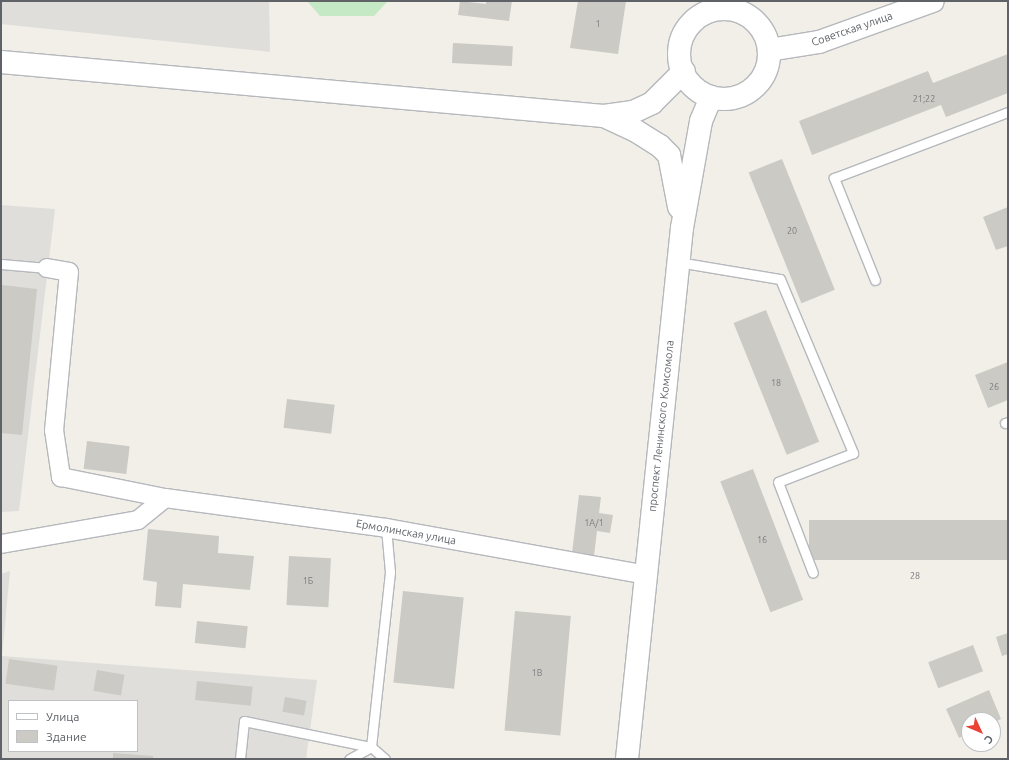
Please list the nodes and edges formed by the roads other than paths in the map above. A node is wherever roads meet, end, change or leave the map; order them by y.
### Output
1 (933, 1) edge
2 (714, 5) edge
3 (769, 50) junction
4 (1, 62) edge
5 (684, 70) junction
6 (711, 97) junction
7 (1008, 112) edge
8 (604, 116) junction
9 (682, 228) junction
10 (678, 262) junction
11 (1, 264) edge
12 (46, 268) joint
13 (875, 280) dead end
14 (165, 498) junction
15 (386, 528) junction
16 (1, 544) edge
17 (813, 573) dead end
18 (646, 575) junction
19 (371, 747) junction
20 (240, 759) edge
21 (349, 759) edge
22 (385, 759) edge
23 (627, 759) edge

1 - 3 main road, Советская улица
2 - 3 main road
2 - 5 main road
3 - 6 main road
4 - 8 main road
5 - 6 main road
5 - 8 main road
6 - 9 main road, проспект Ленинского Комсомола
7 - 13 lane
8 - 9 main road
9 - 10 main road, проспект Ленинского Комсомола
10 - 17 lane
10 - 18 main road, проспект Ленинского Комсомола
11 - 12 lane
12 - 14 street, Ермолинская улица
14 - 15 street, Ермолинская улица
14 - 16 street
15 - 18 street, Ермолинская улица
15 - 19 lane
18 - 23 main road, проспект Ленинского Комсомола
19 - 20 lane
19 - 21 lane
19 - 22 lane

